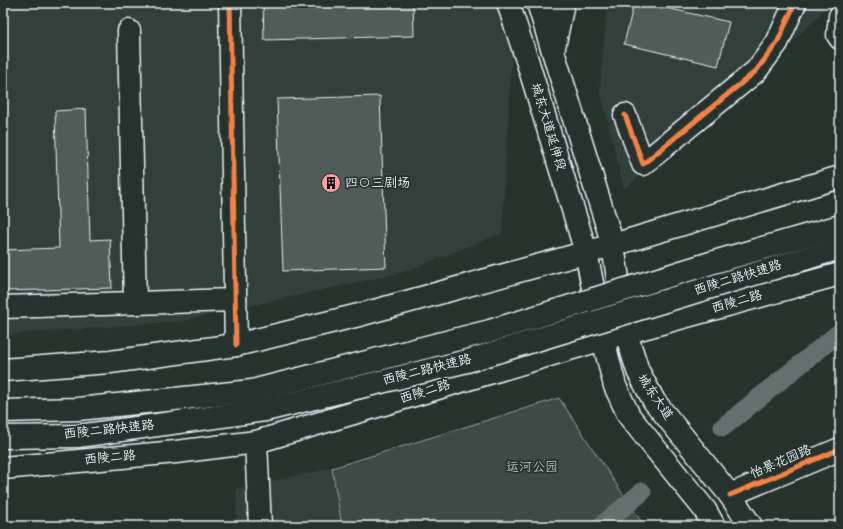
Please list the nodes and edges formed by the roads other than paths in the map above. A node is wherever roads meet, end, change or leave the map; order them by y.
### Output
1 (230, 3) edge
2 (508, 3) edge
3 (538, 3) edge
4 (563, 3) edge
5 (795, 3) edge
6 (840, 16) edge
7 (129, 31) dead end
8 (840, 38) edge
9 (553, 48) junction
10 (625, 115) dead end
11 (840, 177) edge
12 (840, 226) edge
13 (613, 245) junction
14 (840, 248) edge
15 (586, 252) junction
16 (840, 274) edge
17 (235, 300) junction
18 (135, 303) junction
19 (3, 307) edge
20 (626, 333) junction
21 (603, 339) junction
22 (236, 345) junction
23 (3, 370) edge
24 (3, 411) edge
25 (3, 437) edge
26 (256, 442) junction
27 (840, 449) edge
28 (3, 468) edge
29 (730, 495) junction
30 (260, 526) edge
31 (714, 526) edge
32 (751, 526) edge

1 - 17 main road
2 - 15 main road, 城东大道延伸段
3 - 9 main road
4 - 9 main road
5 - 10 main road
6 - 8 main road
7 - 18 main road
9 - 13 main road
11 - 13 main road
12 - 24 main road, 西陵二路快速路, bridge
13 - 15 main road
13 - 20 main road, 城东大道
14 - 25 main road, 西陵二路快速路, bridge
15 - 21 main road
15 - 22 main road
16 - 20 main road, 西陵二路
17 - 18 main road
17 - 22 main road
18 - 19 main road
20 - 21 main road, 西陵二路
20 - 29 main road, 城东大道
21 - 26 main road, 西陵二路
21 - 31 main road
22 - 23 main road
26 - 28 main road, 西陵二路
26 - 30 main road
27 - 29 main road, 怡景花园路
29 - 32 main road, 城东大道

